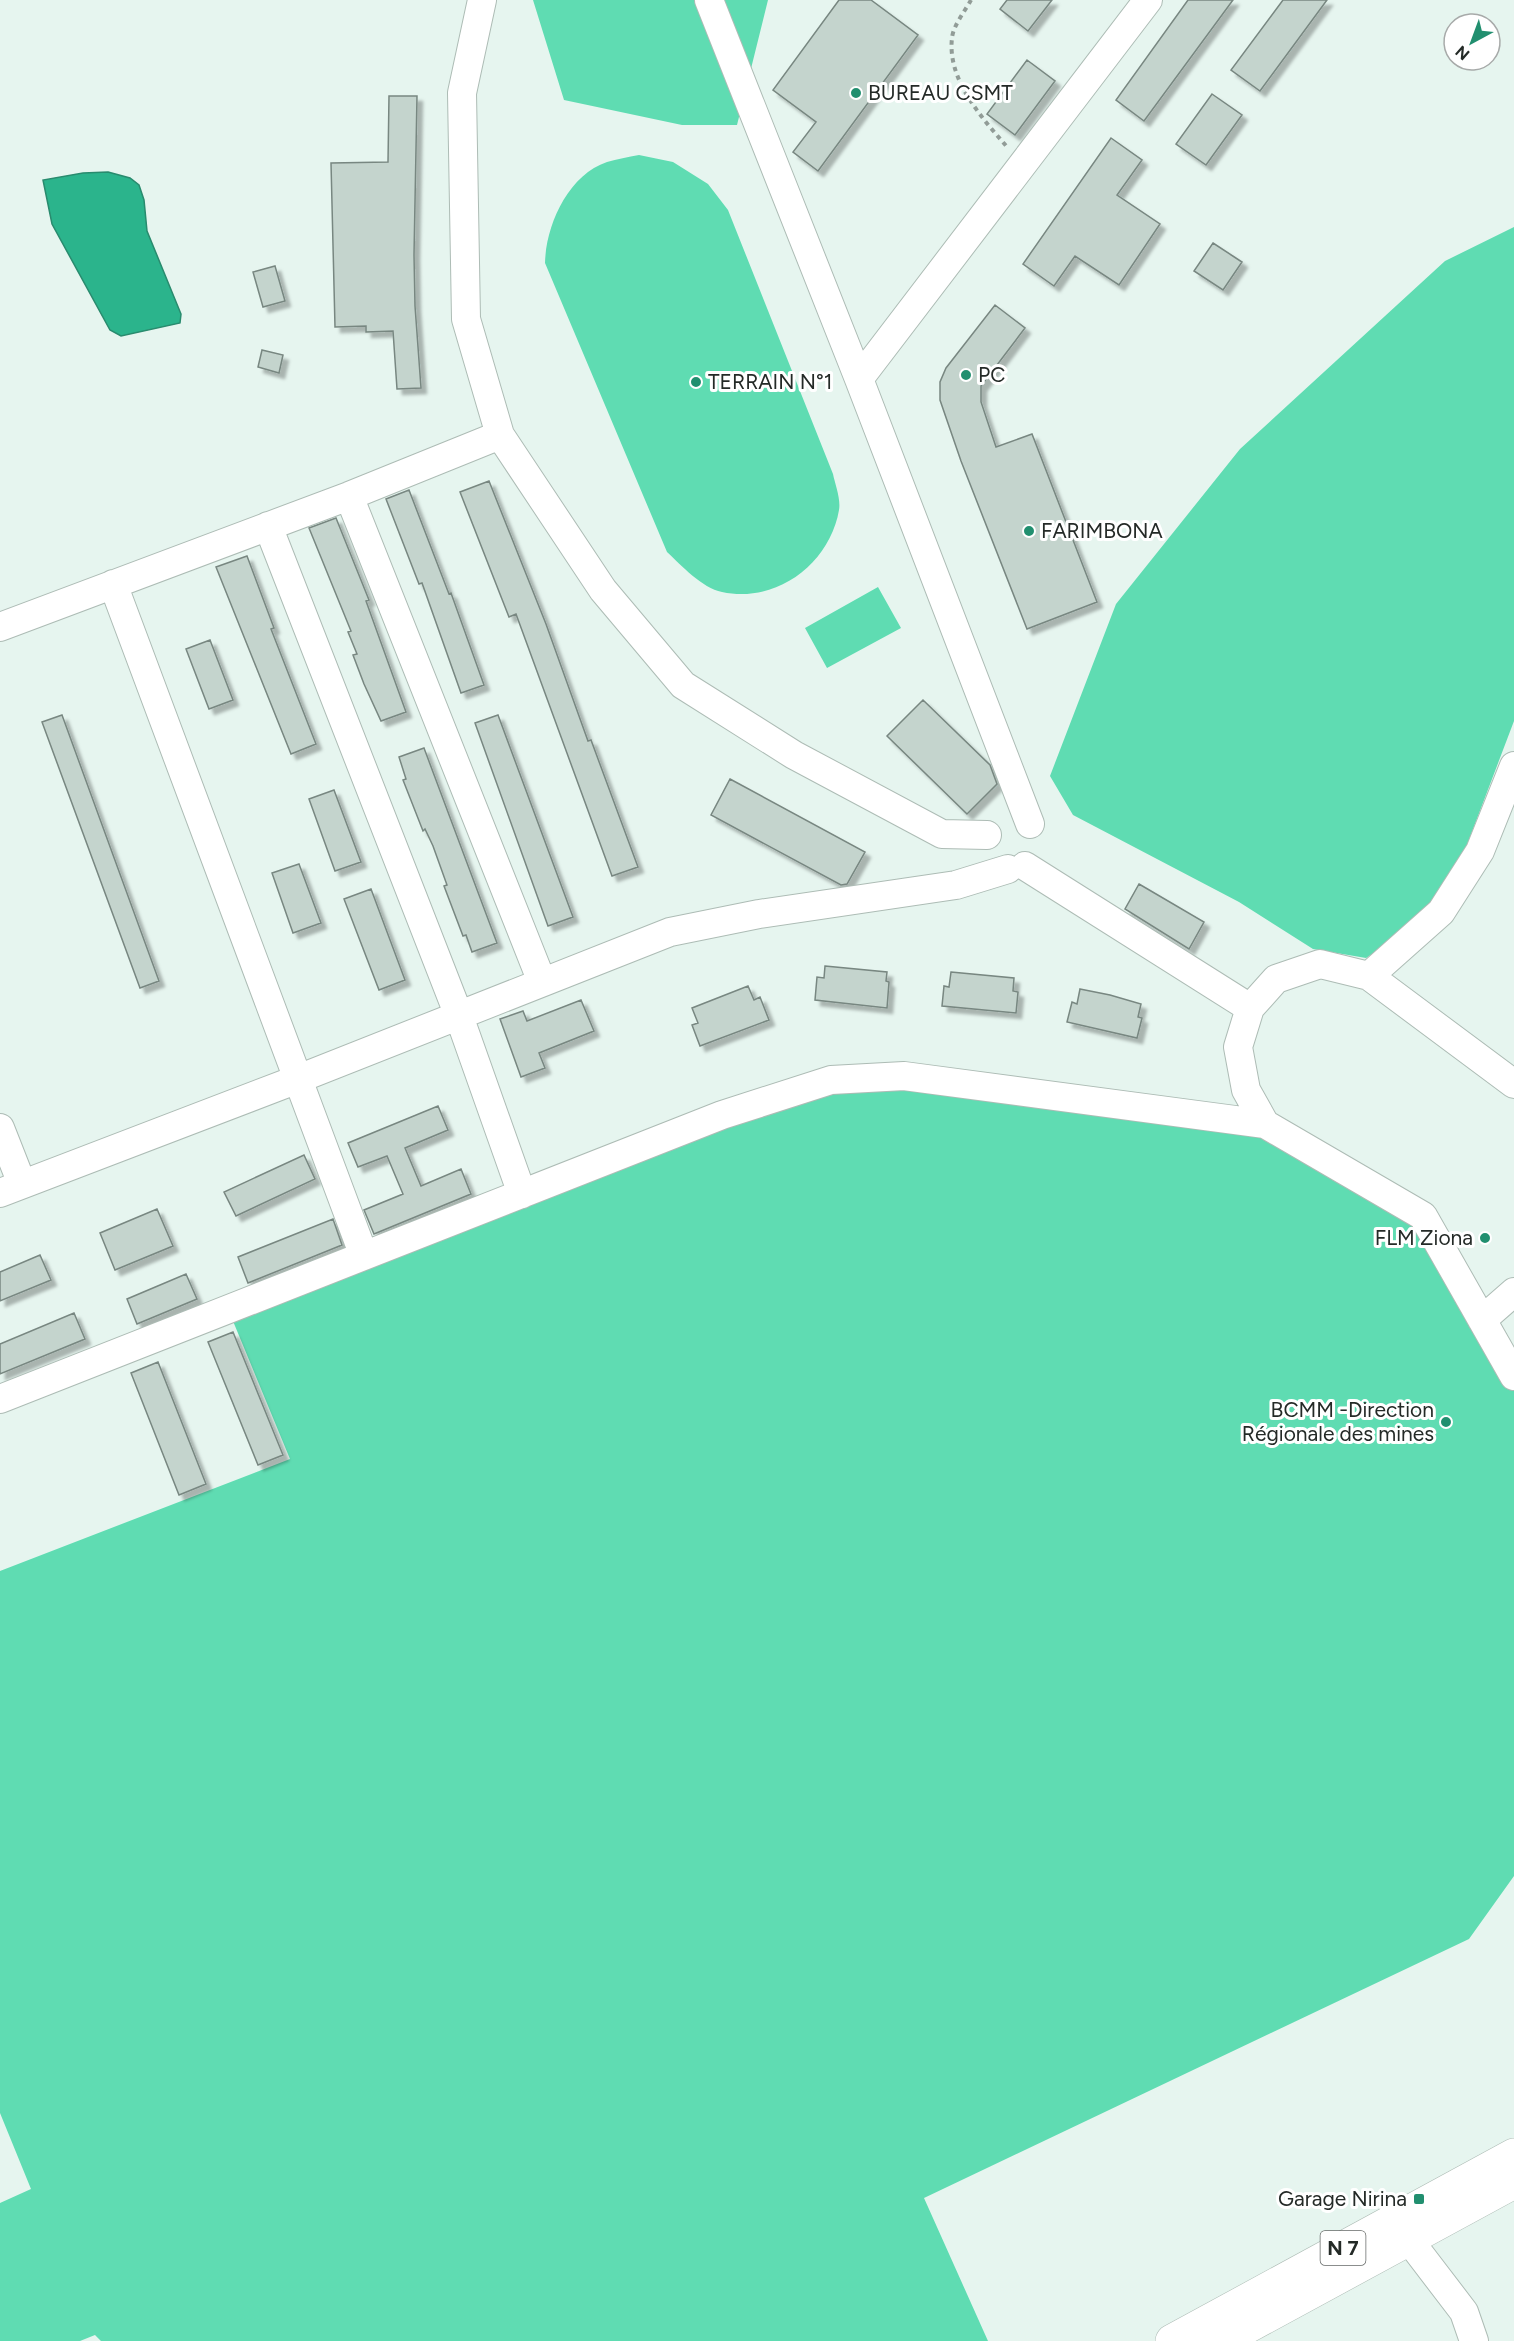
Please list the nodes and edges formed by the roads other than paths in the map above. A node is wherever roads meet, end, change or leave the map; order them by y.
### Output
1 (482, 0) edge
2 (709, 0) edge
3 (1148, 0) edge
4 (860, 379) junction
5 (500, 435) junction
6 (349, 496) junction
7 (268, 526) junction
8 (113, 585) junction
9 (0, 627) edge
10 (1514, 765) edge
11 (1030, 824) junction
12 (987, 835) junction
13 (1016, 868) junction
14 (1369, 976) junction
15 (542, 982) junction
16 (1250, 1008) junction
17 (459, 1016) junction
18 (298, 1079) junction
19 (1514, 1084) edge
20 (1265, 1124) junction
21 (0, 1128) edge
22 (11, 1189) edge
23 (522, 1194) junction
24 (364, 1256) junction
25 (1514, 1292) edge
26 (1482, 1320) junction
27 (1514, 1376) edge
28 (0, 1399) edge
29 (1514, 2155) edge
30 (1514, 2181) edge
31 (1409, 2240) junction
32 (1172, 2341) edge
33 (1221, 2341) edge
34 (1474, 2341) edge

1 - 5 street
2 - 4 street
3 - 4 street
4 - 11 street
5 - 6 street
5 - 12 street
6 - 7 street
6 - 15 street
7 - 8 street
7 - 17 street
8 - 9 street
8 - 18 street
10 - 14 street
11 - 12 street
11 - 13 street
12 - 13 street
13 - 15 street
13 - 16 street
14 - 16 street
14 - 19 street
15 - 17 street
16 - 20 street
17 - 18 street
17 - 23 street
18 - 22 street
18 - 24 street
20 - 23 street
20 - 26 street
21 - 22 street
23 - 24 street
24 - 28 street
25 - 26 street
26 - 27 street
29 - 32 main road, N 7
30 - 31 main road, N 7
31 - 33 main road, N 7
31 - 34 street

